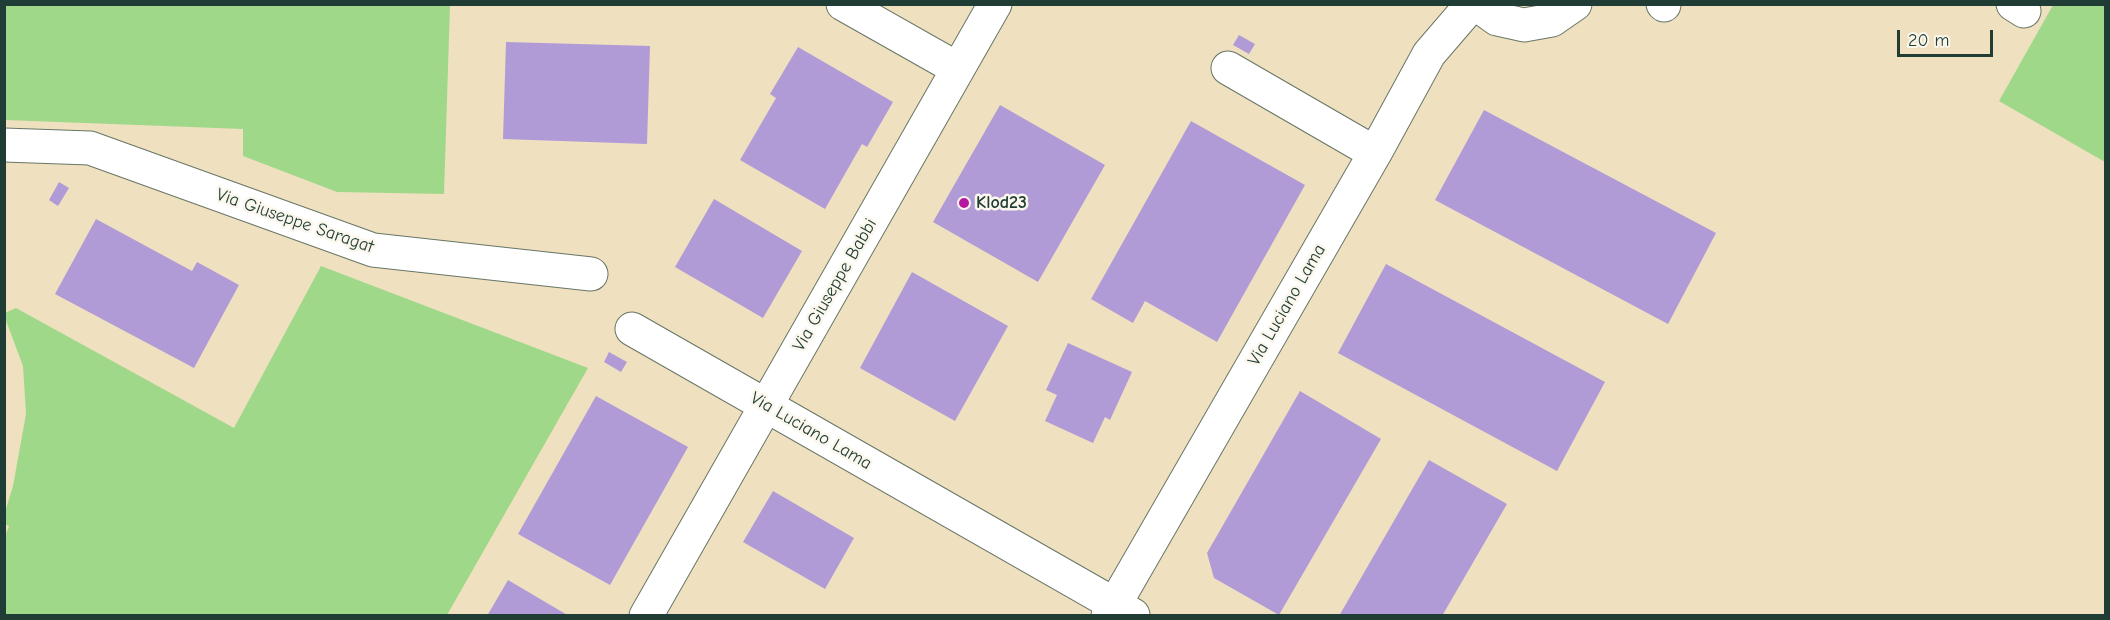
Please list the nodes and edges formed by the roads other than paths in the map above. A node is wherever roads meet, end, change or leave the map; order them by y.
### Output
1 (843, 4) edge
2 (995, 4) edge
3 (1472, 4) edge
4 (1476, 4) edge
5 (1575, 4) edge
6 (1228, 68) dead end
7 (958, 69) junction
8 (4, 145) edge
9 (1375, 153) junction
10 (591, 274) dead end
11 (632, 329) dead end
12 (766, 405) junction
13 (1119, 612) edge
14 (646, 615) edge

1 - 7 street
2 - 7 street, Via Giuseppe Babbi
3 - 9 street, Via Luciano Lama
4 - 5 street
6 - 9 street
7 - 12 street, Via Giuseppe Babbi
8 - 10 street, Via Giuseppe Saragat
9 - 13 street, Via Luciano Lama
11 - 12 street, Via Luciano Lama
12 - 13 street, Via Luciano Lama
12 - 14 street, Via Giuseppe Babbi

